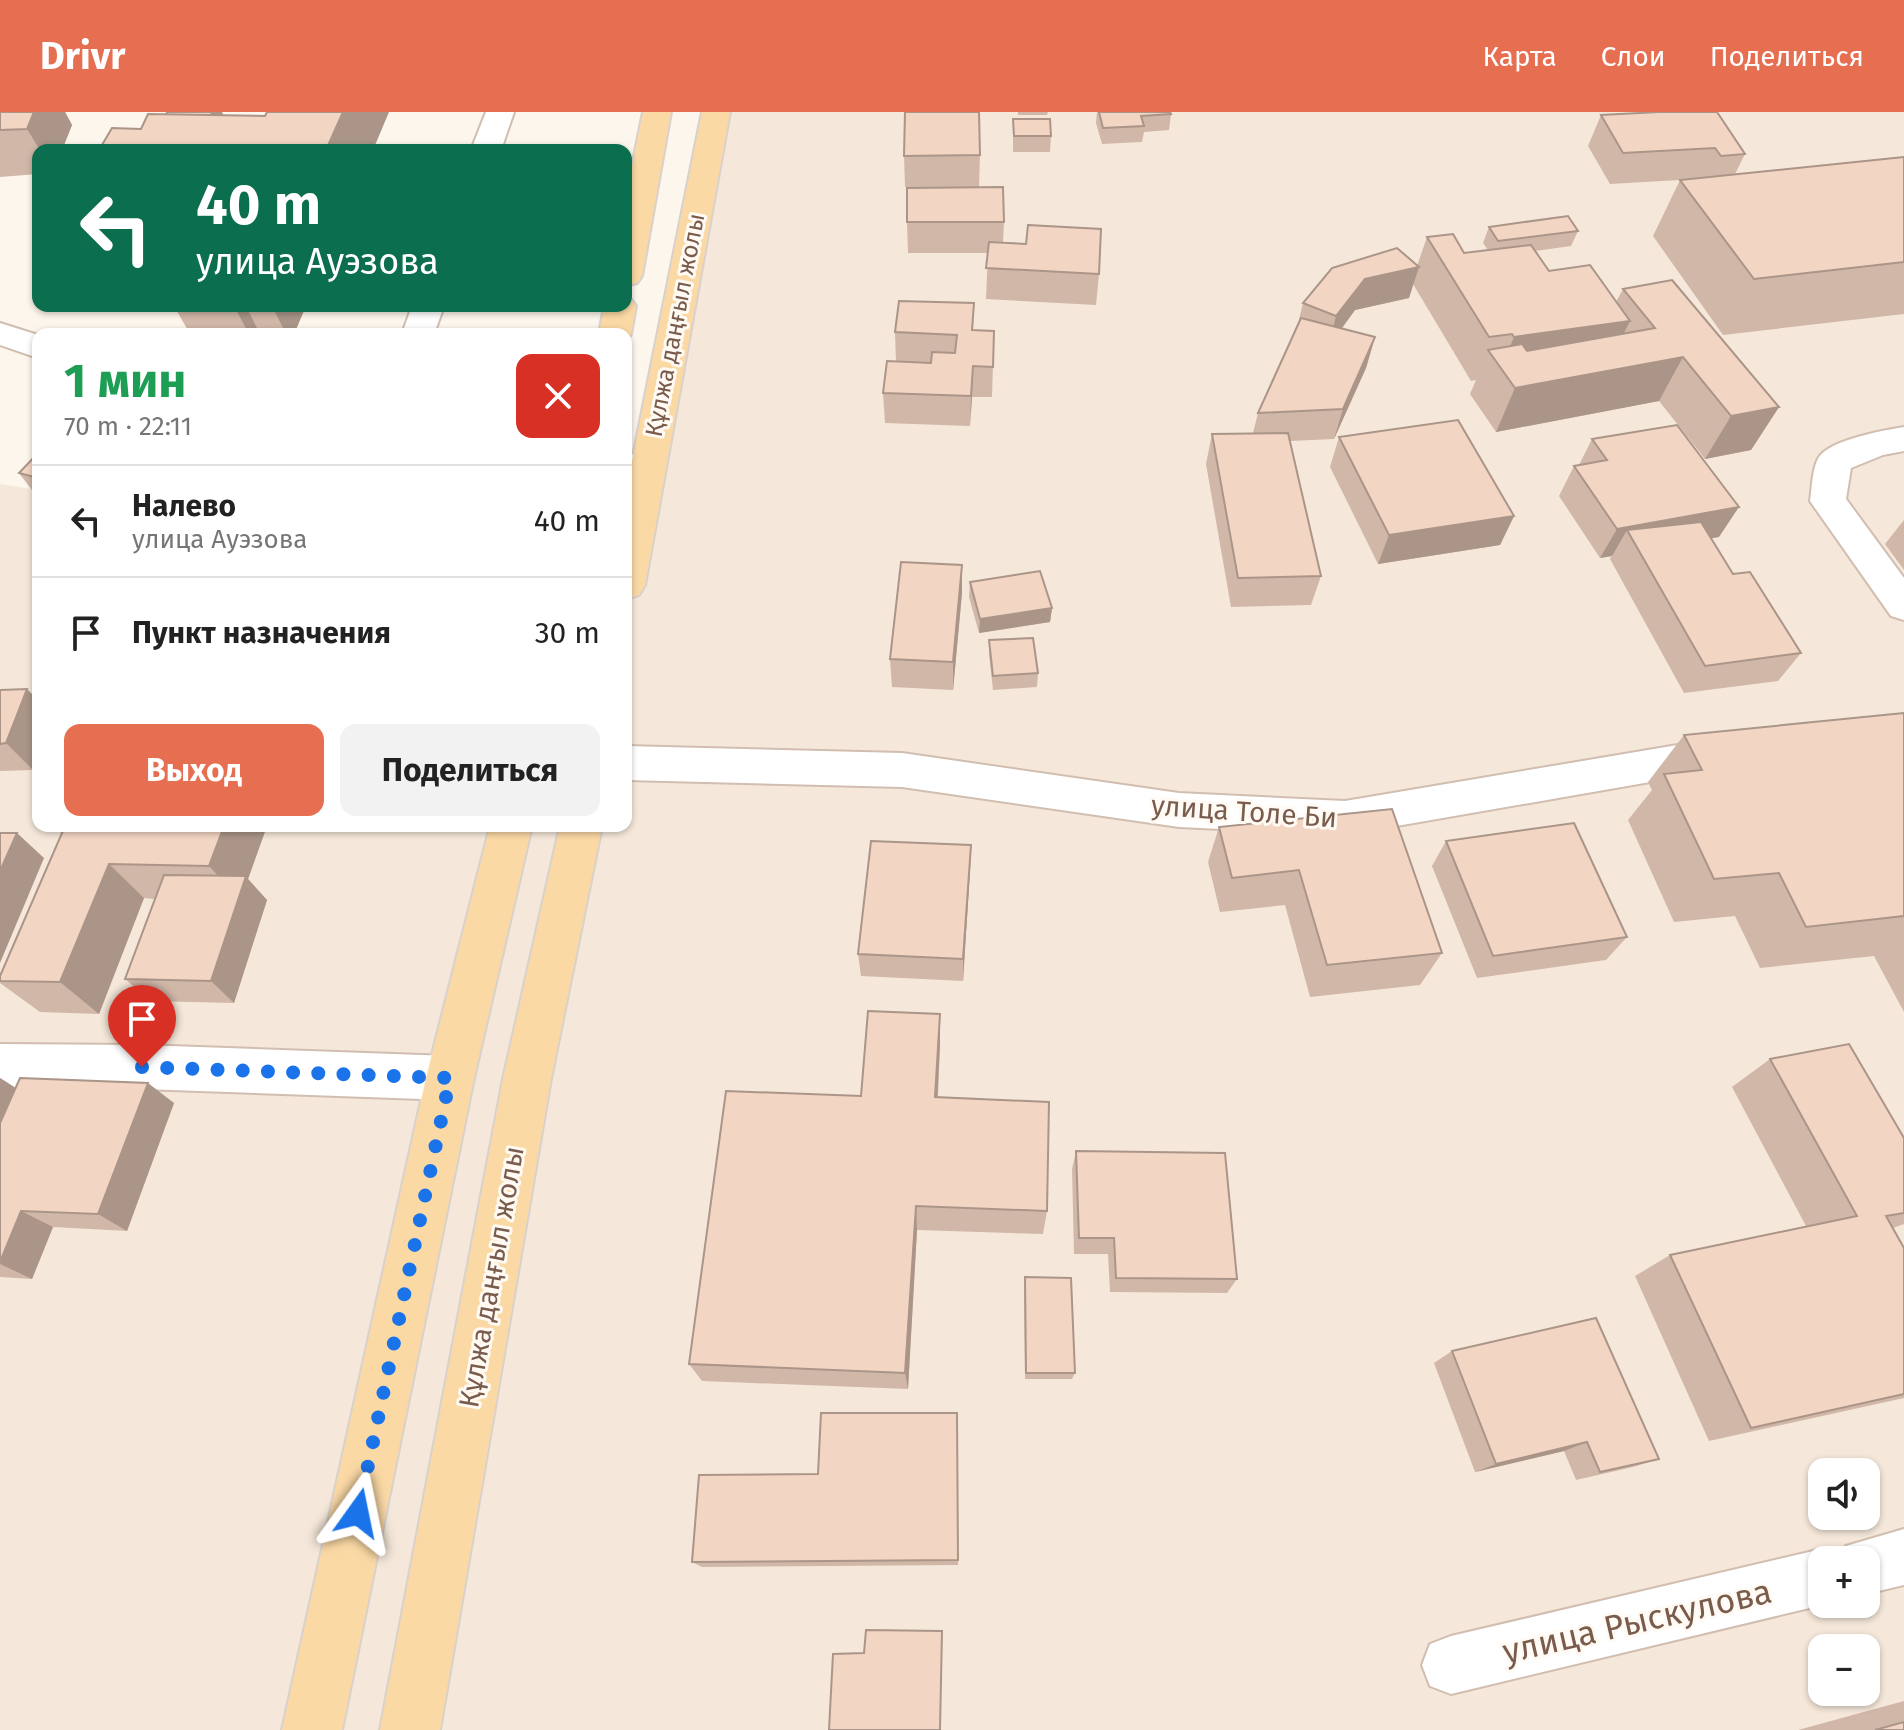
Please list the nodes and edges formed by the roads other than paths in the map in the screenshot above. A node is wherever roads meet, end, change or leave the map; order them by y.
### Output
1 (500, 112) edge
2 (657, 112) edge
3 (716, 112) edge
4 (488, 144) edge
5 (632, 244) edge
6 (0, 334) edge
7 (32, 345) edge
8 (1904, 439) edge
9 (636, 466) edge
10 (632, 514) edge
11 (1904, 606) edge
12 (1752, 748) edge
13 (632, 763) edge
14 (510, 832) edge
15 (580, 832) edge
16 (0, 1066) edge
17 (450, 1078) junction
18 (1904, 1557) edge
19 (1880, 1563) edge
20 (1808, 1580) edge
21 (1451, 1665) dead end
22 (312, 1730) edge
23 (410, 1730) edge

1 - 4 street
2 - 5 main road
3 - 9 main road, Құлжа даңғыл жолы
6 - 7 street
8 - 11 street
9 - 10 main road, Құлжа даңғыл жолы
12 - 13 street, улица Толе Би
14 - 17 main road
15 - 23 main road, Құлжа даңғыл жолы
16 - 17 street
17 - 22 main road
18 - 19 street
20 - 21 street, улица Рыскулова

